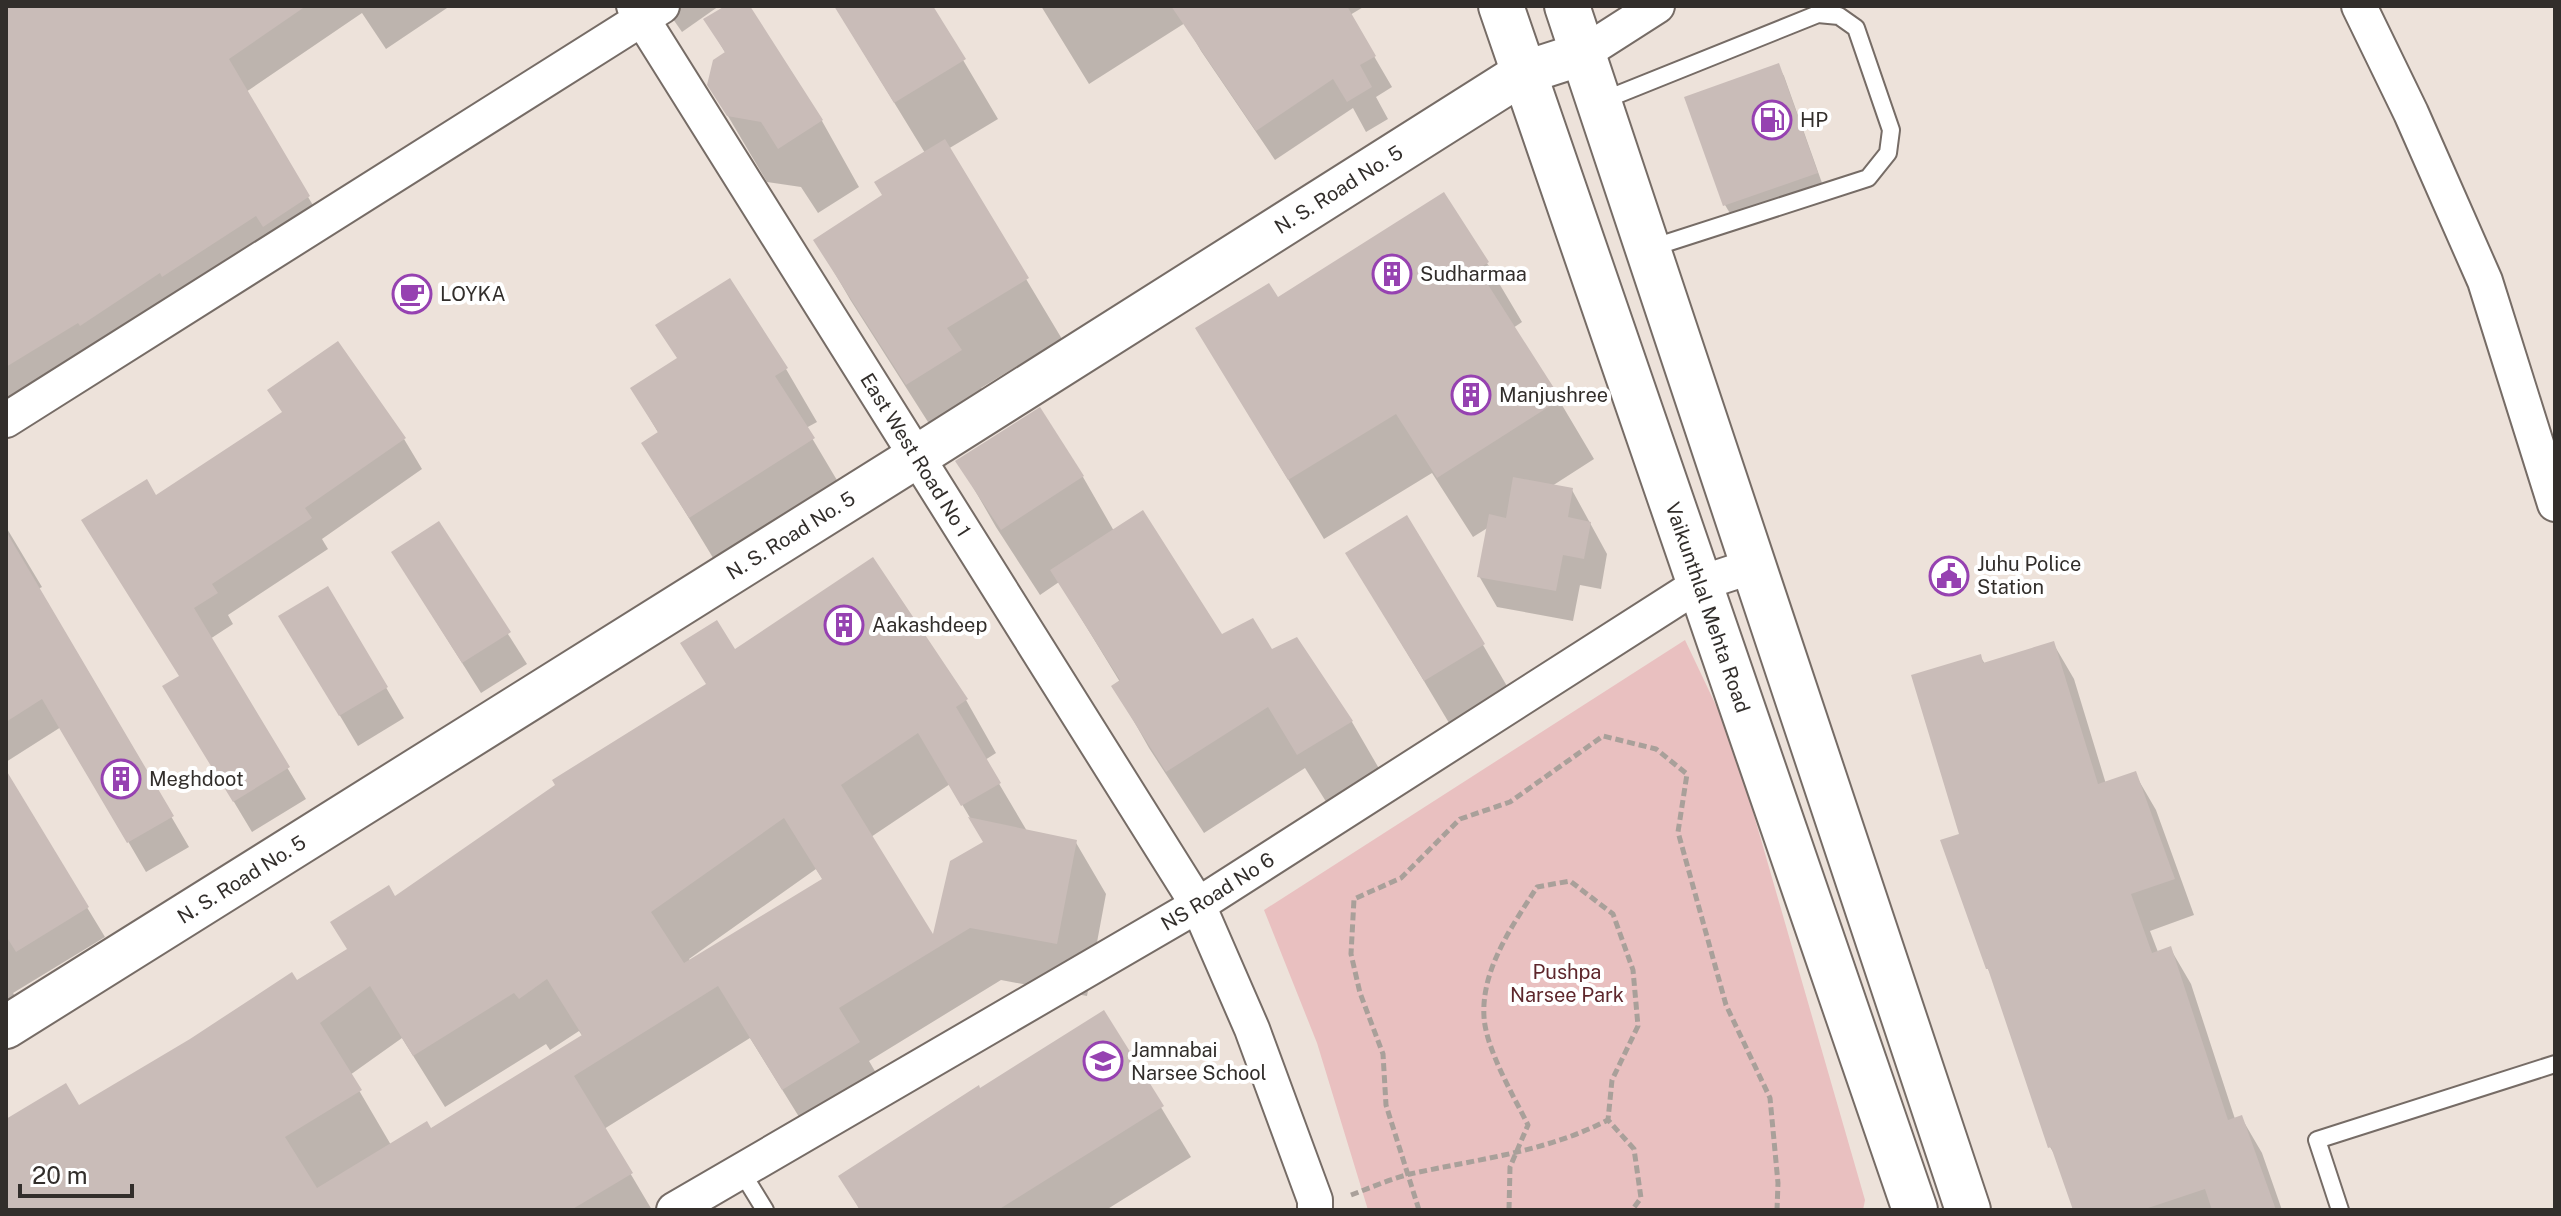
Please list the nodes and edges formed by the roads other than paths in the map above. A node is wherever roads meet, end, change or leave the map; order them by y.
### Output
1 (1501, 6) edge
2 (1567, 6) edge
3 (1657, 6) edge
4 (2359, 6) edge
5 (646, 10) edge
6 (1582, 54) junction
7 (1523, 73) junction
8 (1598, 102) junction
9 (1647, 250) junction
10 (6, 420) edge
11 (916, 457) junction
12 (2555, 504) edge
13 (1753, 566) junction
14 (1701, 583) junction
15 (1198, 905) junction
16 (6, 1027) edge
17 (2555, 1064) edge
18 (741, 1171) junction
19 (1911, 1204) edge
20 (1315, 1205) edge
21 (674, 1210) edge
22 (765, 1210) edge
23 (1968, 1210) edge
24 (2340, 1210) edge

1 - 7 main road, Vaikunthlal Mehta Road
2 - 6 main road
3 - 6 street
4 - 12 street
5 - 10 street
5 - 11 street, East West Road No 1
6 - 7 street, N. S. Road No. 5
6 - 8 main road
7 - 11 street, N. S. Road No. 5
7 - 14 main road, Vaikunthlal Mehta Road
8 - 9 main road
8 - 9 lane
9 - 13 main road
11 - 15 street, East West Road No 1
11 - 16 street, N. S. Road No. 5
13 - 14 street, NS Road No 6
13 - 23 main road
14 - 15 street, NS Road No 6
14 - 19 main road, Vaikunthlal Mehta Road
15 - 18 street, NS Road No 6
15 - 20 street, East West Road No 1
17 - 24 lane
18 - 21 street, NS Road No 6
18 - 22 lane

